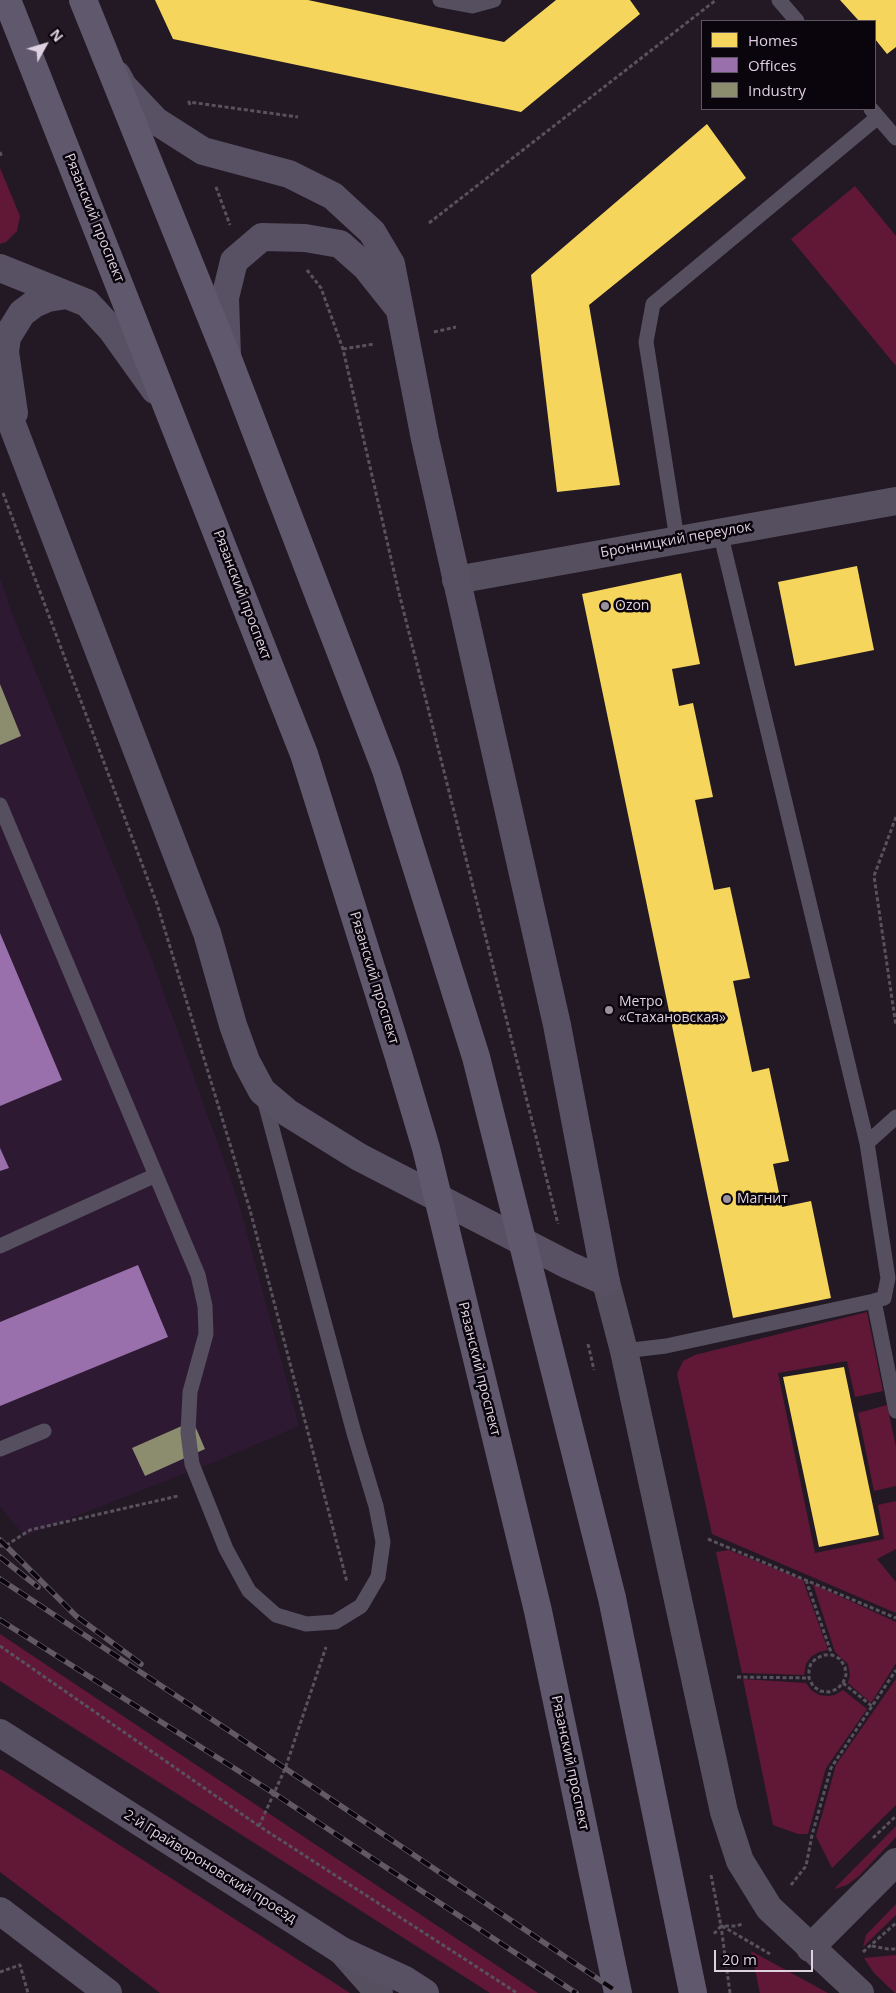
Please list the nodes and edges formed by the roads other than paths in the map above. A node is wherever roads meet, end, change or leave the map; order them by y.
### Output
1 (7, 0) edge
2 (83, 0) edge
3 (440, 0) edge
4 (494, 0) edge
5 (779, 0) edge
6 (796, 20) edge
7 (104, 49) junction
8 (875, 113) edge
9 (896, 138) edge
10 (0, 268) edge
11 (67, 295) junction
12 (400, 310) junction
13 (228, 359) junction
14 (0, 393) edge
15 (170, 411) junction
16 (17, 434) junction
17 (896, 501) edge
18 (720, 532) junction
19 (677, 539) junction
20 (456, 580) junction
21 (0, 805) edge
22 (262, 1091) junction
23 (896, 1117) edge
24 (866, 1143) junction
25 (156, 1175) junction
26 (0, 1246) edge
27 (606, 1282) junction
28 (874, 1301) junction
29 (624, 1351) junction
30 (896, 1411) edge
31 (44, 1431) dead end
32 (0, 1449) edge
33 (0, 1733) edge
34 (896, 1862) edge
35 (0, 1911) edge
36 (810, 1948) junction
37 (342, 1951) junction
38 (108, 1993) edge
39 (379, 1993) edge
40 (425, 1993) edge
41 (618, 1993) edge
42 (693, 1993) edge
43 (860, 1993) edge

1 - 15 main road, Рязанский проспект
2 - 7 main road
3 - 4 lane
5 - 6 lane
7 - 12 street
7 - 13 main road
8 - 9 lane
8 - 19 lane
10 - 11 street
11 - 15 street
11 - 16 street
12 - 13 street
12 - 20 street
13 - 42 main road
14 - 16 street
15 - 41 main road, Рязанский проспект
16 - 22 street
17 - 18 street, Бронницкий переулок
18 - 19 street, Бронницкий переулок
18 - 24 lane
19 - 20 street, Бронницкий переулок
20 - 27 street
21 - 25 lane
22 - 25 lane
22 - 27 street
23 - 24 lane
24 - 28 lane
25 - 26 lane
27 - 29 street
28 - 29 lane
28 - 30 lane
29 - 36 street
31 - 32 lane
33 - 37 street, 2-й Грайвороновский проезд
34 - 36 street
35 - 38 street
36 - 43 street
37 - 39 street
37 - 40 street, 2-й Грайвороновский проезд

